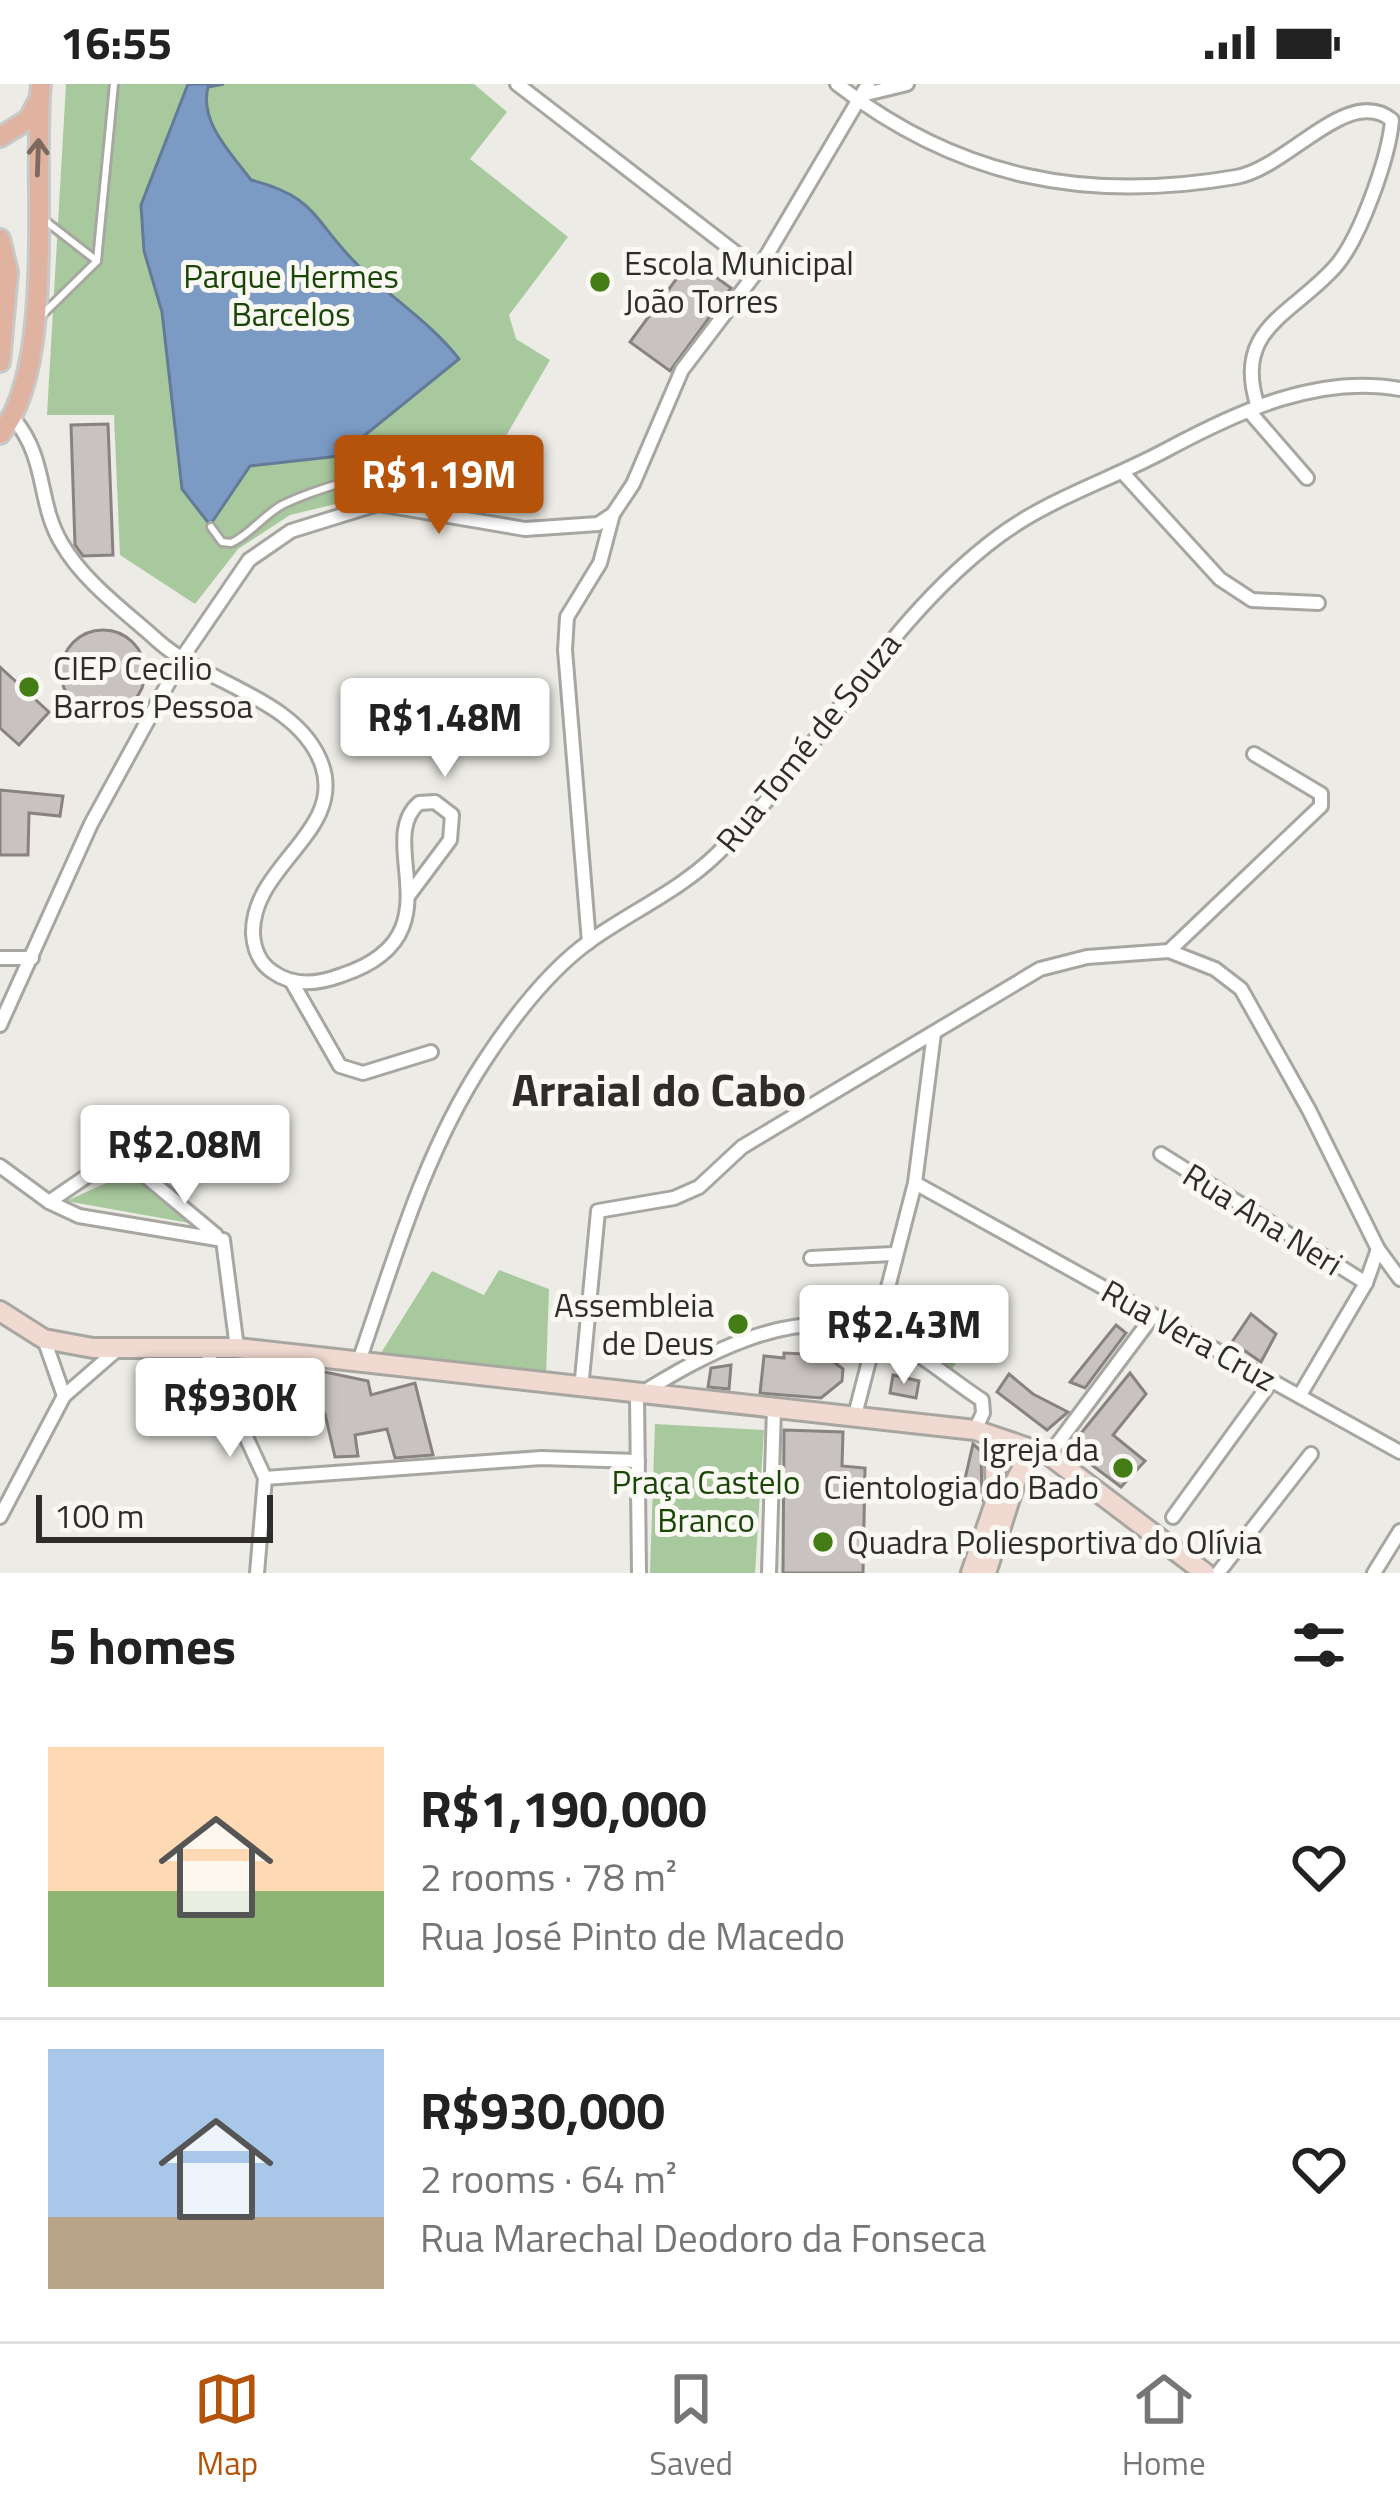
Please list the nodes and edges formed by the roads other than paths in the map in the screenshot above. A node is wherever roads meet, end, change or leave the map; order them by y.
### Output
1 (114, 84) edge
2 (518, 84) edge
3 (837, 84) edge
4 (907, 84) edge
5 (40, 90) edge
6 (864, 97) edge
7 (0, 137) edge
8 (37, 211) junction
9 (0, 238) edge
10 (97, 261) junction
11 (758, 270) junction
12 (34, 327) junction
13 (0, 362) edge
14 (1400, 389) edge
15 (1254, 409) junction
16 (7, 426) edge
17 (1124, 474) junction
18 (1307, 478) dead end
19 (434, 511) junction
20 (614, 514) junction
21 (212, 526) dead end
22 (1318, 603) dead end
23 (182, 658) junction
24 (1254, 754) dead end
25 (409, 895) junction
26 (589, 942) junction
27 (1169, 951) junction
28 (0, 958) edge
29 (32, 958) junction
30 (293, 984) junction
31 (0, 1025) edge
32 (934, 1033) junction
33 (431, 1052) dead end
34 (1161, 1154) dead end
35 (0, 1166) edge
36 (915, 1183) junction
37 (49, 1202) junction
38 (218, 1237) junction
39 (1378, 1249) junction
40 (892, 1254) junction
41 (811, 1258) dead end
42 (1400, 1279) edge
43 (1366, 1283) junction
44 (0, 1311) edge
45 (1153, 1316) junction
46 (874, 1331) junction
47 (44, 1339) junction
48 (205, 1348) junction
49 (237, 1348) junction
50 (118, 1349) junction
51 (358, 1365) junction
52 (1271, 1382) junction
53 (581, 1389) junction
54 (1300, 1395) junction
55 (64, 1396) junction
56 (637, 1396) junction
57 (774, 1408) junction
58 (855, 1415) junction
59 (984, 1433) junction
60 (1400, 1452) edge
61 (1040, 1453) junction
62 (1311, 1454) dead end
63 (638, 1461) junction
64 (265, 1478) junction
65 (1007, 1478) junction
66 (0, 1517) edge
67 (1173, 1517) dead end
68 (1400, 1531) edge
69 (991, 1565) edge
70 (1196, 1570) edge
71 (256, 1573) edge
72 (640, 1573) edge
73 (769, 1573) edge
74 (970, 1573) edge
75 (1218, 1573) edge
76 (1375, 1573) edge

1 - 10 lane
2 - 11 street
3 - 6 street
4 - 6 street
5 - 7 main road
8 -> 5 main road
6 - 11 street
6 - 15 street
8 - 10 lane
8 - 12 main road
9 - 13 main road
10 - 12 lane
11 - 20 street
12 - 16 main road
14 - 15 street, Rua Tomé de Souza
15 - 17 street, Rua Tomé de Souza
15 - 18 street
16 - 23 street
17 - 22 street
17 - 26 street, Rua Tomé de Souza
19 - 20 street
19 - 21 lane
19 - 23 street
20 - 26 street
23 - 29 street
23 - 30 street
24 - 27 street
25 - 25 street
25 - 30 street
26 - 51 street, Rua Tomé de Souza
27 - 32 street
27 - 39 street
28 - 29 street
29 - 31 street
30 - 33 street
32 - 36 street
32 - 53 street
34 - 43 street, Rua Ana Neri
35 - 37 street
36 - 40 street
36 - 45 street, Rua Vera Cruz
37 - 38 street
37 - 38 street
38 - 49 street
39 - 42 street
39 - 43 street
40 - 41 street
40 - 46 street
43 - 54 street
44 - 47 main road
45 - 52 street, Rua Vera Cruz
45 - 61 street
46 - 56 street
46 - 58 street
46 - 59 street
47 - 50 main road
47 - 55 street
48 - 49 main road
48 - 50 main road
48 - 64 street
49 - 51 main road
50 - 55 street
51 - 53 main road
52 - 54 street, Rua Vera Cruz
52 - 67 street
53 - 56 main road
54 - 60 street, Rua Vera Cruz
55 - 66 street
56 - 57 main road
56 - 63 street
57 - 58 main road
57 - 73 street
58 - 59 main road
59 - 61 main road
59 - 65 main road
61 - 65 main road
61 - 70 main road
62 - 75 street
63 - 64 street
63 - 72 street
64 - 71 street
65 - 69 main road
68 - 76 street
69 - 74 main road

